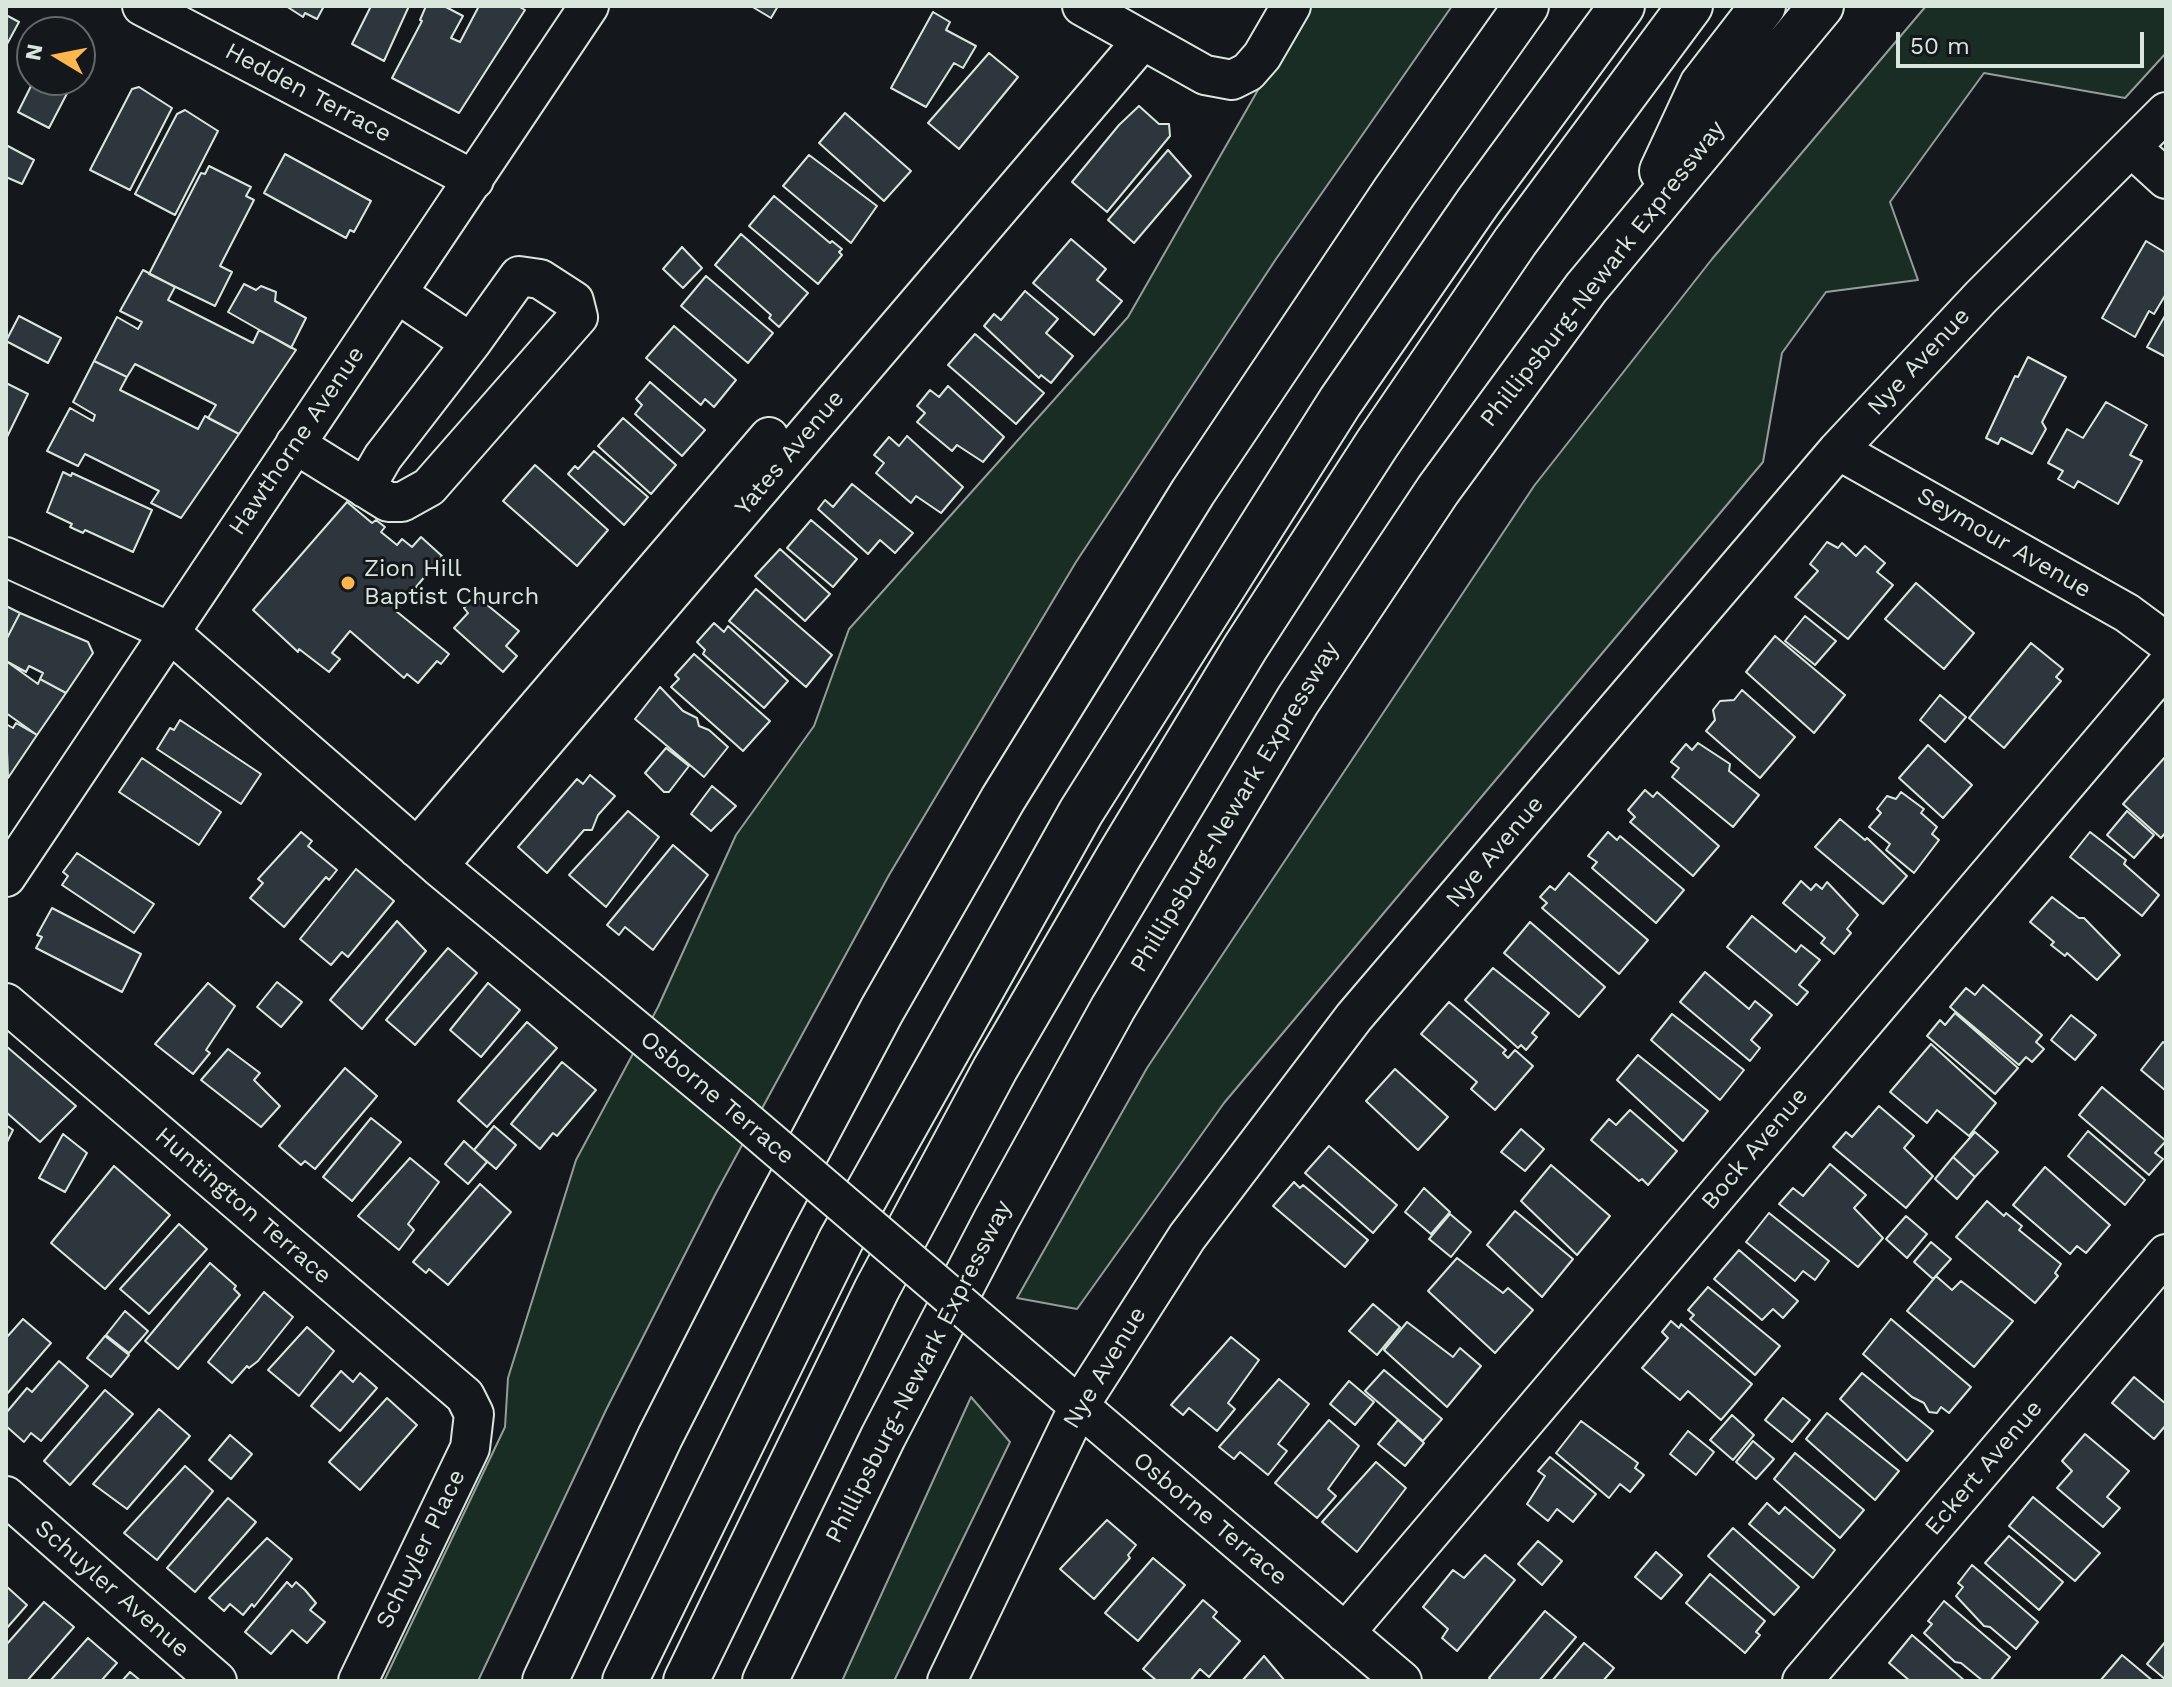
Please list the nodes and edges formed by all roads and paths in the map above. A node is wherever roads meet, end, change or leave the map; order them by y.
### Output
1 (142, 6) edge
2 (589, 6) edge
3 (1082, 6) edge
4 (1291, 6) edge
5 (1526, 6) edge
6 (1622, 6) edge
7 (1690, 6) edge
8 (1763, 6) edge
9 (1821, 6) edge
10 (1131, 34) junction
11 (2166, 112) edge
12 (2131, 147) junction
13 (2166, 179) edge
14 (474, 180) junction
15 (1635, 227) junction
16 (398, 294) junction
17 (471, 343) junction
18 (295, 444) junction
19 (1838, 450) junction
20 (365, 488) junction
21 (6, 557) edge
22 (168, 631) junction
23 (2166, 642) edge
24 (2166, 666) edge
25 (428, 857) junction
26 (6, 877) edge
27 (6, 1003) edge
28 (2166, 1254) edge
29 (1079, 1406) junction
30 (474, 1414) joint
31 (6, 1496) edge
32 (1345, 1633) junction
33 (217, 1681) edge
34 (358, 1681) edge
35 (545, 1681) edge
36 (625, 1681) edge
37 (686, 1681) edge
38 (765, 1681) edge
39 (947, 1681) edge
40 (1402, 1681) edge
41 (1802, 1681) edge

1 - 14 street, Hedden Terrace
2 - 14 street, Hawthorne Avenue
3 - 10 street
4 - 10 street
5 - 35 highway
6 - 36 highway
7 - 37 highway
8 - 15 highway
9 - 15 highway, Phillipsburg-Newark Expressway
10 - 25 street, Yates Avenue
11 - 12 street, Nye Avenue
12 - 13 street
12 - 19 street, Nye Avenue
14 - 16 street, Hawthorne Avenue
15 - 38 highway, Phillipsburg-Newark Expressway
16 - 17 street
16 - 18 street, Hawthorne Avenue
17 - 20 street
17 - 20 street
18 - 20 street
18 - 22 street, Hawthorne Avenue
19 - 23 street, Seymour Avenue
19 - 29 street, Nye Avenue
21 - 22 street, Osborne Terrace
22 - 25 street, Osborne Terrace
22 - 26 street, Hawthorne Avenue
24 - 32 street, Bock Avenue
25 - 29 street, Osborne Terrace, bridge
27 - 30 street, Huntington Terrace
28 - 41 street, Eckert Avenue
29 - 32 street, Osborne Terrace
29 - 39 street, Nye Avenue
30 - 34 street, Schuyler Place
31 - 33 street, Schuyler Avenue
32 - 40 street, Osborne Terrace

